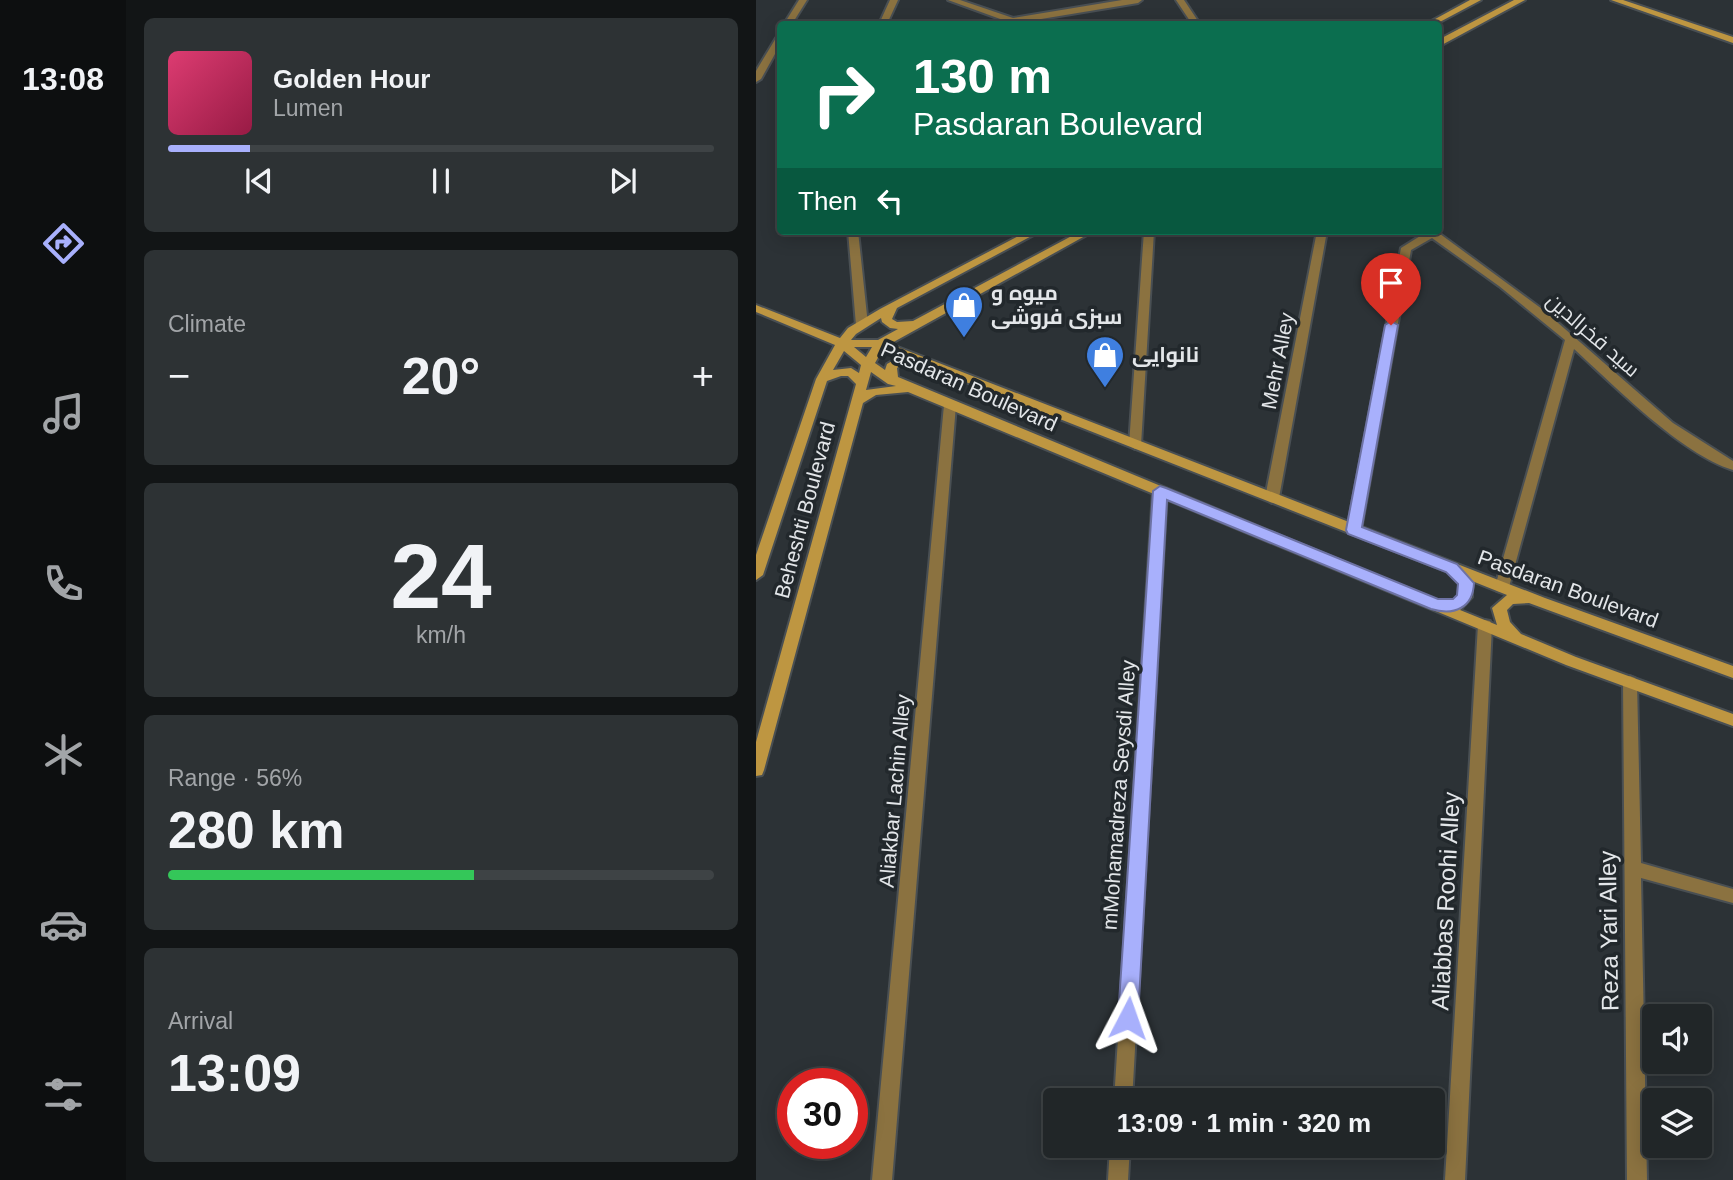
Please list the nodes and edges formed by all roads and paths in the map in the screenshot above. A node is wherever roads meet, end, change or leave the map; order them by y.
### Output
1 (803, 0) edge
2 (894, 0) edge
3 (952, 0) edge
4 (1138, 0) edge
5 (1180, 0) edge
6 (1477, 0) edge
7 (1520, 0) edge
8 (1615, 0) edge
9 (967, 3) edge
10 (989, 13) junction
11 (791, 21) edge
12 (884, 21) edge
13 (990, 21) edge
14 (1012, 21) joint
15 (1194, 21) edge
16 (1436, 21) edge
17 (1733, 40) edge
18 (1442, 42) edge
19 (777, 43) edge
20 (756, 79) edge
21 (852, 235) edge
22 (1028, 235) edge
23 (1082, 235) edge
24 (1149, 235) edge
25 (1321, 235) edge
26 (1426, 235) edge
27 (1434, 235) edge
28 (892, 306) junction
29 (756, 308) edge
30 (862, 325) junction
31 (915, 325) junction
32 (1571, 340) junction
33 (842, 343) junction
34 (880, 344) junction
35 (913, 359) junction
36 (867, 366) junction
37 (822, 380) junction
38 (892, 381) junction
39 (862, 383) junction
40 (914, 390) junction
41 (857, 401) junction
42 (950, 405) junction
43 (1135, 445) junction
44 (1733, 466) edge
45 (1160, 491) junction
46 (1272, 498) junction
47 (1354, 530) junction
48 (1452, 568) junction
49 (756, 575) edge
50 (1502, 587) junction
51 (1539, 602) junction
52 (1436, 605) junction
53 (1485, 625) junction
54 (1520, 639) junction
55 (1733, 672) edge
56 (1630, 682) junction
57 (1733, 720) edge
58 (756, 770) edge
59 (1632, 868) junction
60 (1733, 896) edge
61 (1124, 1088) edge
62 (1119, 1158) edge
63 (882, 1180) edge
64 (1118, 1180) edge
65 (1455, 1180) edge
66 (1637, 1180) edge

1 - 11 street
2 - 12 street
3 - 9 street
4 - 14 street
5 - 15 street
6 - 16 main road
7 - 18 main road
8 - 17 main road
9 - 10 street
10 - 13 street
10 - 14 street
19 - 20 street
21 - 30 street
22 - 28 main road, Beheshti Boulevard
23 - 31 main road
24 - 43 street
25 - 46 street, Mehr Alley
26 - 47 street
27 - 32 street, سید فخرالدین
28 - 30 main road, Beheshti Boulevard
28 - 31 main road
29 - 33 main road
30 - 33 main road, Beheshti Boulevard
31 - 34 main road
32 - 44 street, سید فخرالدین
32 - 50 street
33 - 34 main road, Pasdaran Boulevard
33 - 36 main road, Pasdaran Boulevard
33 - 37 main road, Beheshti Boulevard
34 - 35 main road, Pasdaran Boulevard
34 - 36 main road, Beheshti Boulevard
35 - 38 main road
35 - 43 main road, Pasdaran Boulevard
36 - 38 main road, Pasdaran Boulevard
36 - 39 main road, Beheshti Boulevard
37 - 39 main road
37 - 49 main road, Beheshti Boulevard
38 - 40 main road, Pasdaran Boulevard
39 - 41 main road, Beheshti Boulevard
40 - 41 main road
40 - 42 main road, Pasdaran Boulevard
41 - 58 main road, Beheshti Boulevard
42 - 45 main road, Pasdaran Boulevard
42 - 63 street, Aliakbar Lachin Alley
43 - 46 main road, Pasdaran Boulevard
45 - 52 main road, Pasdaran Boulevard
45 - 61 street, mMohamadreza Seysdi Alley
46 - 47 main road, Pasdaran Boulevard
47 - 48 main road, Pasdaran Boulevard
48 - 50 main road, Pasdaran Boulevard
48 - 52 main road
50 - 51 main road, Pasdaran Boulevard
51 - 54 main road
51 - 55 main road, Pasdaran Boulevard
52 - 53 main road, Pasdaran Boulevard
53 - 54 main road, Pasdaran Boulevard
53 - 65 street, Aliabbas Roohi Alley
54 - 56 main road, Pasdaran Boulevard
56 - 57 main road, Pasdaran Boulevard
56 - 59 street, Reza Yari Alley
59 - 60 street
59 - 66 street, Reza Yari Alley
62 - 64 street

